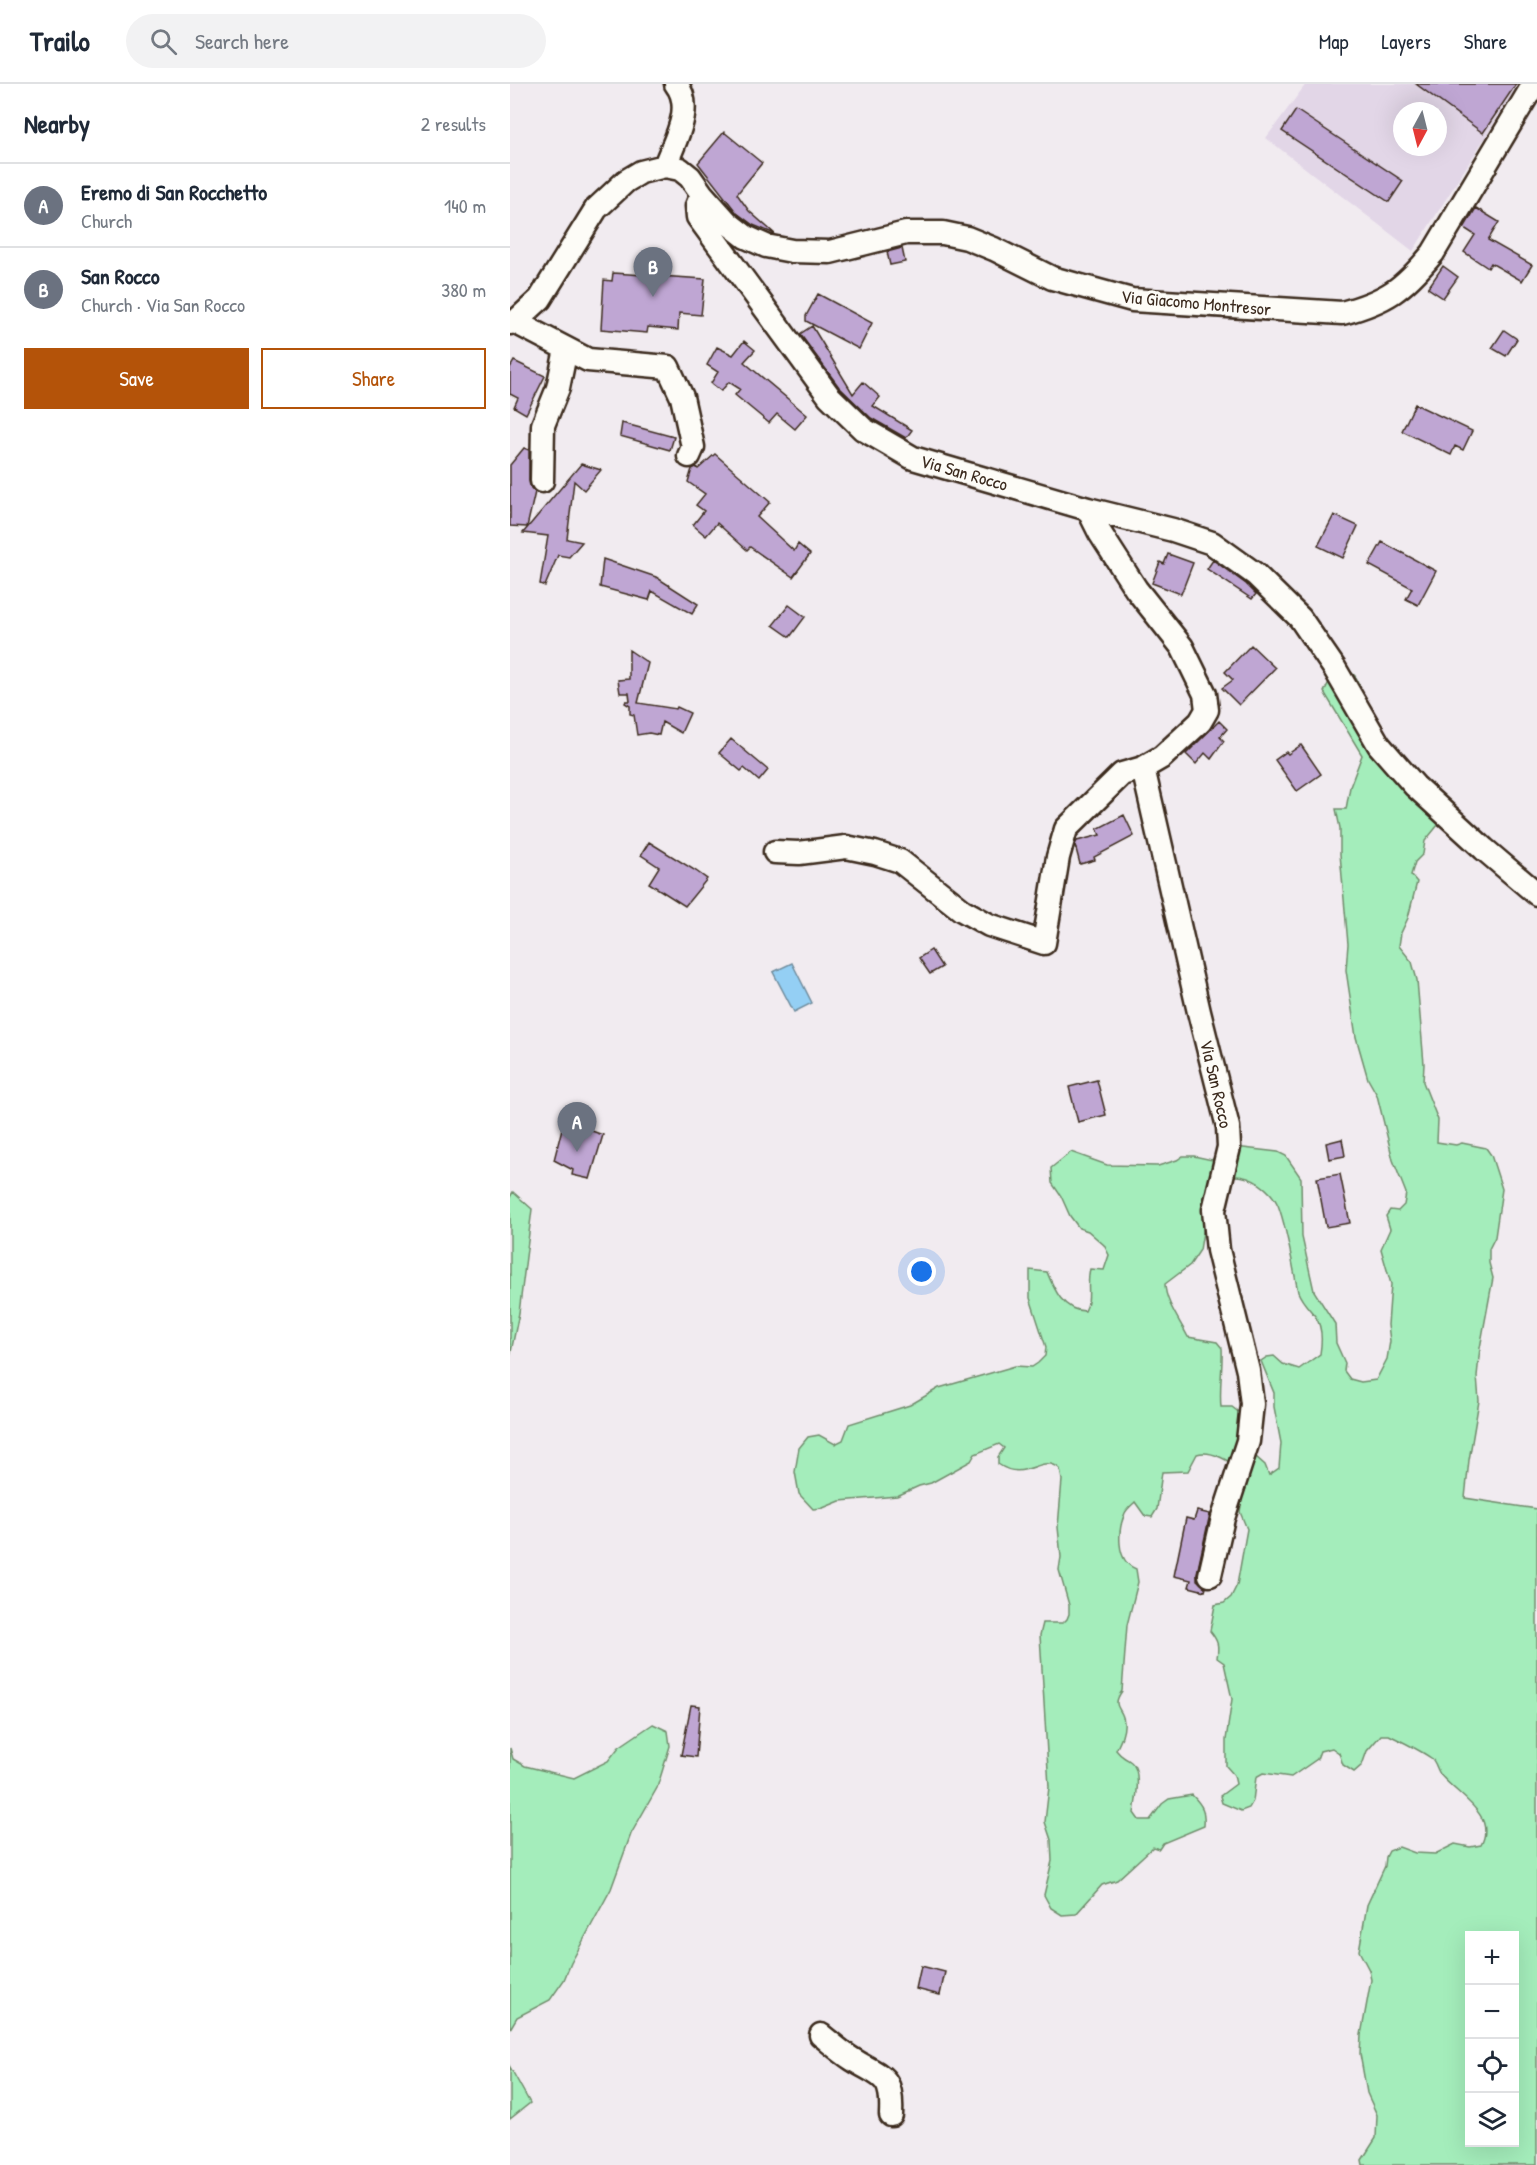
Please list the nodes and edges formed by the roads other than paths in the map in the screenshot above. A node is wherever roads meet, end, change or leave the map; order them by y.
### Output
1 (1534, 84) edge
2 (684, 87) edge
3 (665, 166) junction
4 (702, 194) junction
5 (513, 323) edge
6 (566, 350) junction
7 (689, 456) dead end
8 (542, 481) dead end
9 (1088, 509) junction
10 (1143, 768) junction
11 (775, 852) dead end
12 (1537, 894) edge
13 (1210, 1575) dead end
14 (821, 2035) dead end
15 (891, 2115) dead end

1 - 4 street, Via Giacomo Montresor
2 - 3 street
3 - 4 street
3 - 5 street
4 - 9 street, Via San Rocco
5 - 6 street
6 - 7 street
6 - 8 street
9 - 10 street
9 - 12 street, Via San Rocco
10 - 11 street
10 - 13 street, Via San Rocco
14 - 15 street

